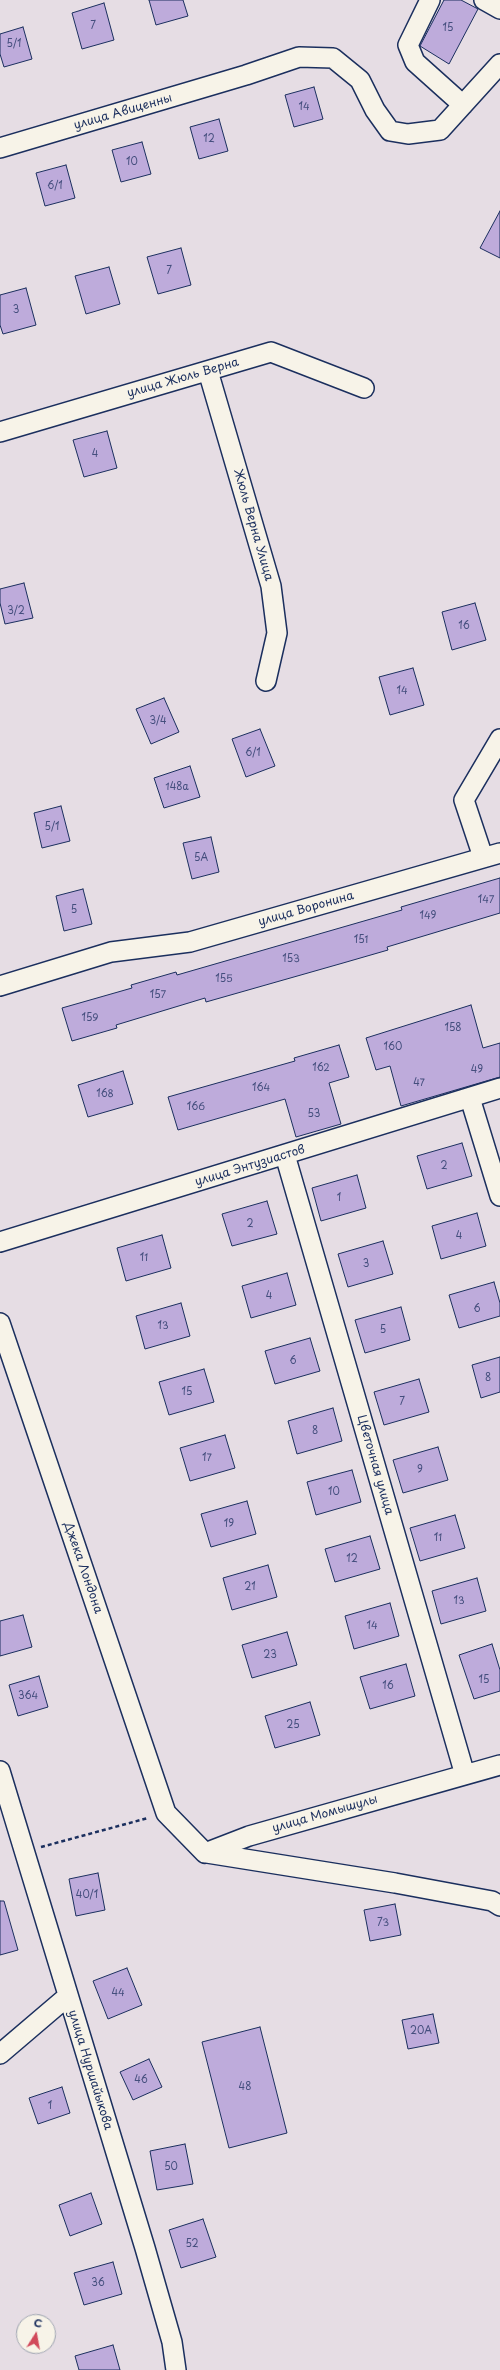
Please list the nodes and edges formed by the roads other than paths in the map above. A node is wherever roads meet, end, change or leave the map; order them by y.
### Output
1 (430, 0) edge
2 (484, 0) edge
3 (500, 8) edge
4 (500, 64) edge
5 (463, 105) junction
6 (0, 148) edge
7 (208, 371) junction
8 (364, 388) dead end
9 (0, 432) edge
10 (266, 681) dead end
11 (500, 738) edge
12 (491, 855) edge
13 (0, 986) edge
14 (500, 1088) edge
15 (470, 1098) junction
16 (285, 1156) junction
17 (500, 1196) edge
18 (0, 1242) edge
19 (0, 1323) edge
20 (500, 1764) edge
21 (0, 1771) edge
22 (465, 1775) junction
23 (205, 1853) junction
24 (500, 1906) edge
25 (68, 1996) junction
26 (0, 2054) edge
27 (176, 2370) edge

1 - 5 street
2 - 3 street
4 - 5 street
5 - 6 street, улица Авиценны
7 - 8 street, улица Жюль Верна
7 - 9 street, улица Жюль Верна
7 - 10 street, Жюль Верна Улица
11 - 12 street, улица Воронина
12 - 13 street, улица Воронина
14 - 15 street, улица Энтузиастов
15 - 16 street, улица Энтузиастов
15 - 17 street
16 - 18 street, улица Энтузиастов
16 - 22 street, Цветочная улица
19 - 23 street, Джека Лондона
20 - 22 street, улица Момышулы
21 - 25 street, улица Нуршайыкова
22 - 23 street, улица Момышулы
23 - 24 street
25 - 26 street
25 - 27 street, улица Нуршайыкова

